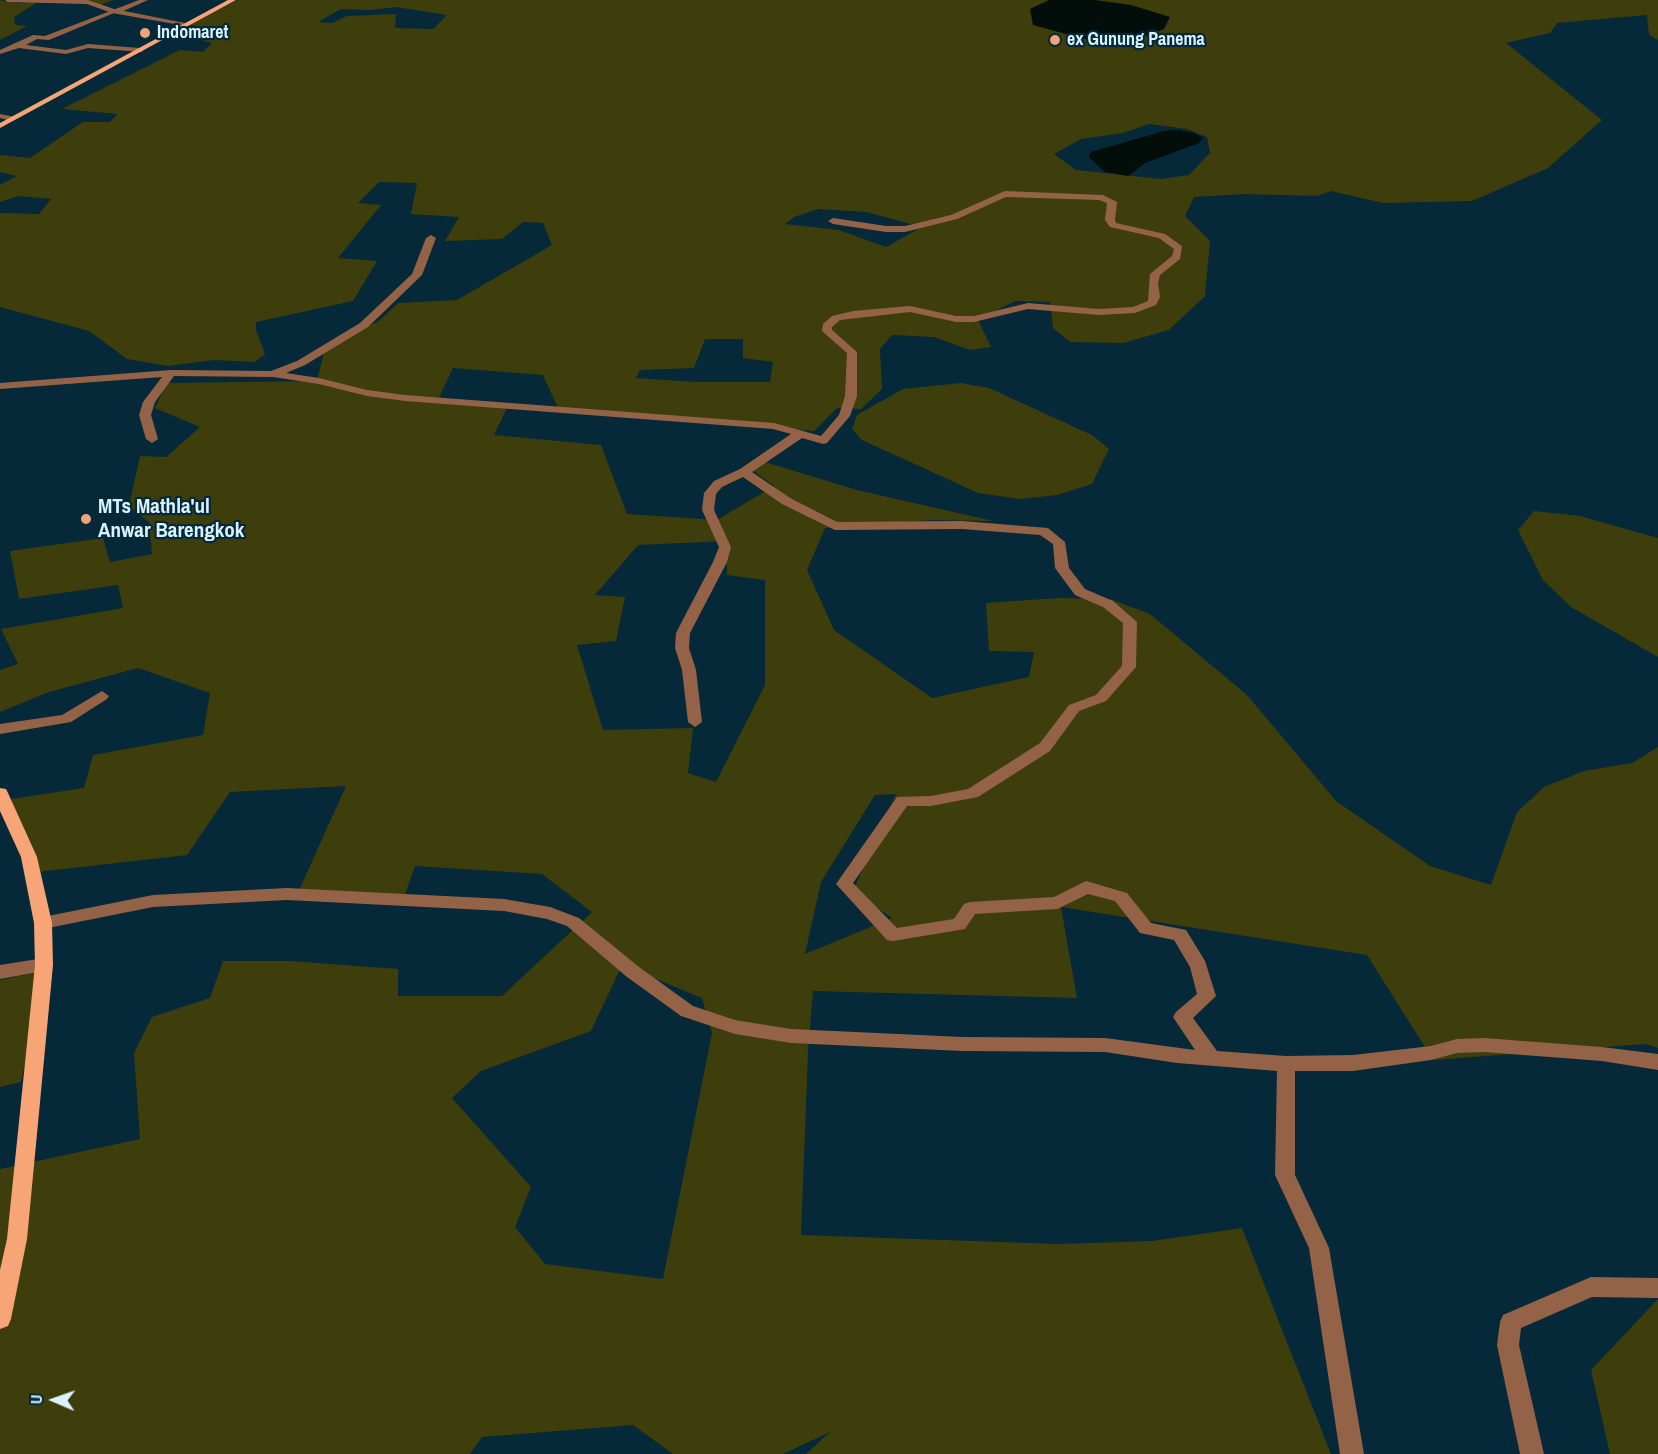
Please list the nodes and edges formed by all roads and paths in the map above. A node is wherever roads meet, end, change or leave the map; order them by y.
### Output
1 (8, 0) edge
2 (145, 0) edge
3 (233, 0) edge
4 (115, 11) junction
5 (186, 24) junction
6 (17, 46) junction
7 (140, 50) junction
8 (0, 52) edge
9 (0, 116) edge
10 (12, 119) junction
11 (0, 126) edge
12 (833, 221) dead end
13 (431, 238) dead end
14 (171, 373) junction
15 (273, 374) junction
16 (0, 386) edge
17 (799, 434) junction
18 (152, 439) dead end
19 (744, 472) junction
20 (102, 696) dead end
21 (694, 722) dead end
22 (0, 729) edge
23 (0, 794) edge
24 (43, 923) junction
25 (44, 965) junction
26 (0, 972) edge
27 (1210, 1058) junction
28 (1658, 1062) edge
29 (1286, 1064) junction
30 (1658, 1288) edge
31 (0, 1319) edge
32 (1352, 1454) edge
33 (1532, 1454) edge

1 - 4 street
2 - 4 street
3 - 5 main road
4 - 5 street
4 - 6 street
5 - 7 main road
6 - 7 street
6 - 8 street
7 - 10 main road
9 - 10 street
10 - 11 main road
12 - 17 street
13 - 15 street
14 - 15 street
14 - 16 street
14 - 18 street
15 - 17 street
17 - 19 street
19 - 21 street
19 - 27 street
20 - 22 street
23 - 24 main road
24 - 25 main road
24 - 27 street
25 - 26 street
25 - 31 main road
27 - 29 street
28 - 29 street
29 - 32 street
30 - 33 street

